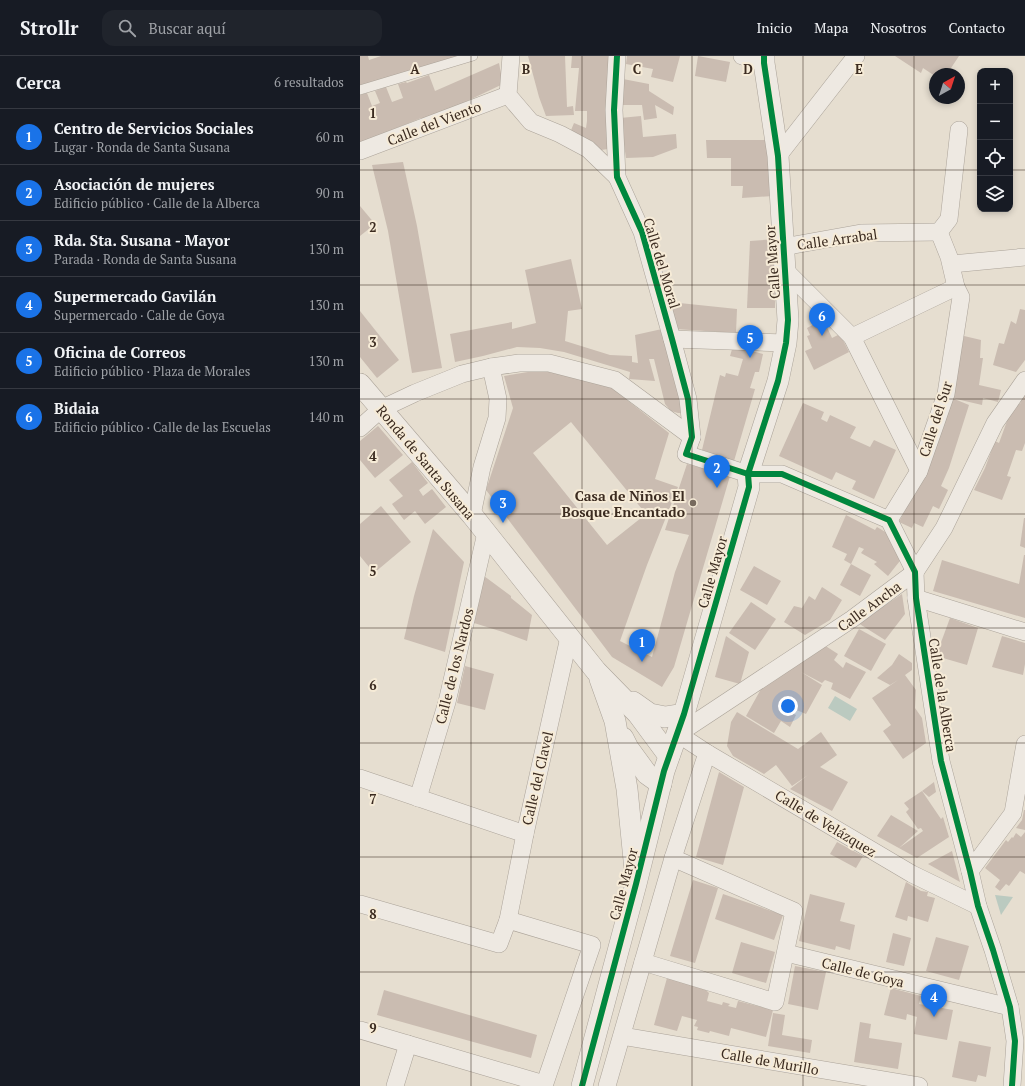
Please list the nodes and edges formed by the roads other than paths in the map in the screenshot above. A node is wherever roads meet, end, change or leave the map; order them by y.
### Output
1 (473, 56) edge
2 (511, 56) edge
3 (617, 56) edge
4 (742, 56) edge
5 (856, 56) edge
6 (764, 59) edge
7 (360, 90) edge
8 (508, 95) junction
9 (959, 130) dead end
10 (360, 151) edge
11 (778, 156) junction
12 (617, 177) junction
13 (939, 232) junction
14 (783, 247) junction
15 (1025, 257) edge
16 (952, 264) junction
17 (785, 270) junction
18 (956, 287) junction
19 (852, 336) junction
20 (672, 338) junction
21 (786, 343) junction
22 (491, 367) junction
23 (1025, 380) edge
24 (360, 384) edge
25 (381, 409) junction
26 (360, 428) edge
27 (692, 437) junction
28 (918, 471) junction
29 (748, 474) junction
30 (472, 515) junction
31 (889, 520) junction
32 (486, 533) junction
33 (915, 572) junction
34 (916, 598) junction
35 (1025, 632) edge
36 (569, 637) junction
37 (596, 671) junction
38 (616, 691) junction
39 (684, 714) junction
40 (615, 721) junction
41 (678, 734) junction
42 (1025, 744) edge
43 (707, 753) junction
44 (669, 756) junction
45 (360, 778) edge
46 (661, 784) junction
47 (418, 798) junction
48 (525, 834) junction
49 (673, 858) junction
50 (970, 871) junction
51 (636, 884) junction
52 (360, 904) edge
53 (978, 906) junction
54 (508, 920) junction
55 (786, 953) junction
56 (643, 962) junction
57 (1010, 1007) junction
58 (360, 1030) edge
59 (622, 1036) junction
60 (408, 1044) junction
61 (544, 1085) edge
62 (395, 1086) edge
63 (582, 1086) edge
64 (607, 1086) edge
65 (919, 1086) edge
66 (1012, 1086) edge

1 - 7 lane
2 - 8 street
3 - 12 street, Calle del Moral
4 - 6 street
5 - 11 street
6 - 11 street, Calle Mayor
8 - 10 street, Calle del Viento
8 - 12 street
9 - 13 street
11 - 14 street, Calle Mayor
12 - 20 street, Calle del Moral
13 - 14 street, Calle Arrabal
13 - 16 street, Calle del Sur
14 - 17 street, Calle Mayor
15 - 16 street
16 - 18 street, Calle del Sur
17 - 19 street
17 - 21 street, Calle Mayor
18 - 19 street
18 - 28 street, Calle del Sur
19 - 28 street
20 - 21 street
20 - 27 street, Calle del Moral
21 - 29 street, Calle Mayor
22 - 25 street
22 - 27 street
22 - 30 street
23 - 33 street, Calle Ancha
24 - 25 street, Ronda de Santa Susana
25 - 26 street
25 - 30 street, Ronda de Santa Susana
27 - 29 street, Calle del Moral
28 - 31 street, Calle del Sur
29 - 31 street
29 - 39 street, Calle Mayor
30 - 32 street, Ronda de Santa Susana
31 - 33 street, Calle de la Alberca
32 - 36 street, Ronda de Santa Susana
32 - 47 street, Calle de los Nardos
33 - 34 street, Calle de la Alberca
33 - 41 street, Calle Ancha
34 - 35 street
34 - 50 street, Calle de la Alberca
36 - 37 street, Ronda de Santa Susana
36 - 48 street, Calle del Clavel
37 - 38 street, Ronda de Santa Susana
37 - 40 street, Ronda de Santa Susana
38 - 39 street, Ronda de Santa Susana
38 - 44 street, Ronda de Santa Susana
39 - 41 street, Calle Mayor
40 - 46 street, Ronda de Santa Susana
40 - 51 street, Ronda de Santa Susana
41 - 43 street, Calle de Velázquez
41 - 44 street, Calle Mayor
42 - 50 street
43 - 49 street
43 - 53 street, Calle de Velázquez
44 - 46 street, Calle Mayor
45 - 47 street
46 - 51 street, Calle Mayor
47 - 48 street
48 - 54 street, Calle del Clavel
49 - 55 street
49 - 56 street
50 - 53 street, Calle de la Alberca
51 - 63 street, Calle Mayor
52 - 54 street, Calle del Clavel
53 - 57 street, Calle de la Alberca
54 - 61 street
55 - 56 street
55 - 57 street, Calle de Goya
56 - 59 street
57 - 66 street, Calle de la Alberca
58 - 60 street
59 - 64 street
59 - 65 street, Calle de Murillo
60 - 61 street
60 - 62 street

